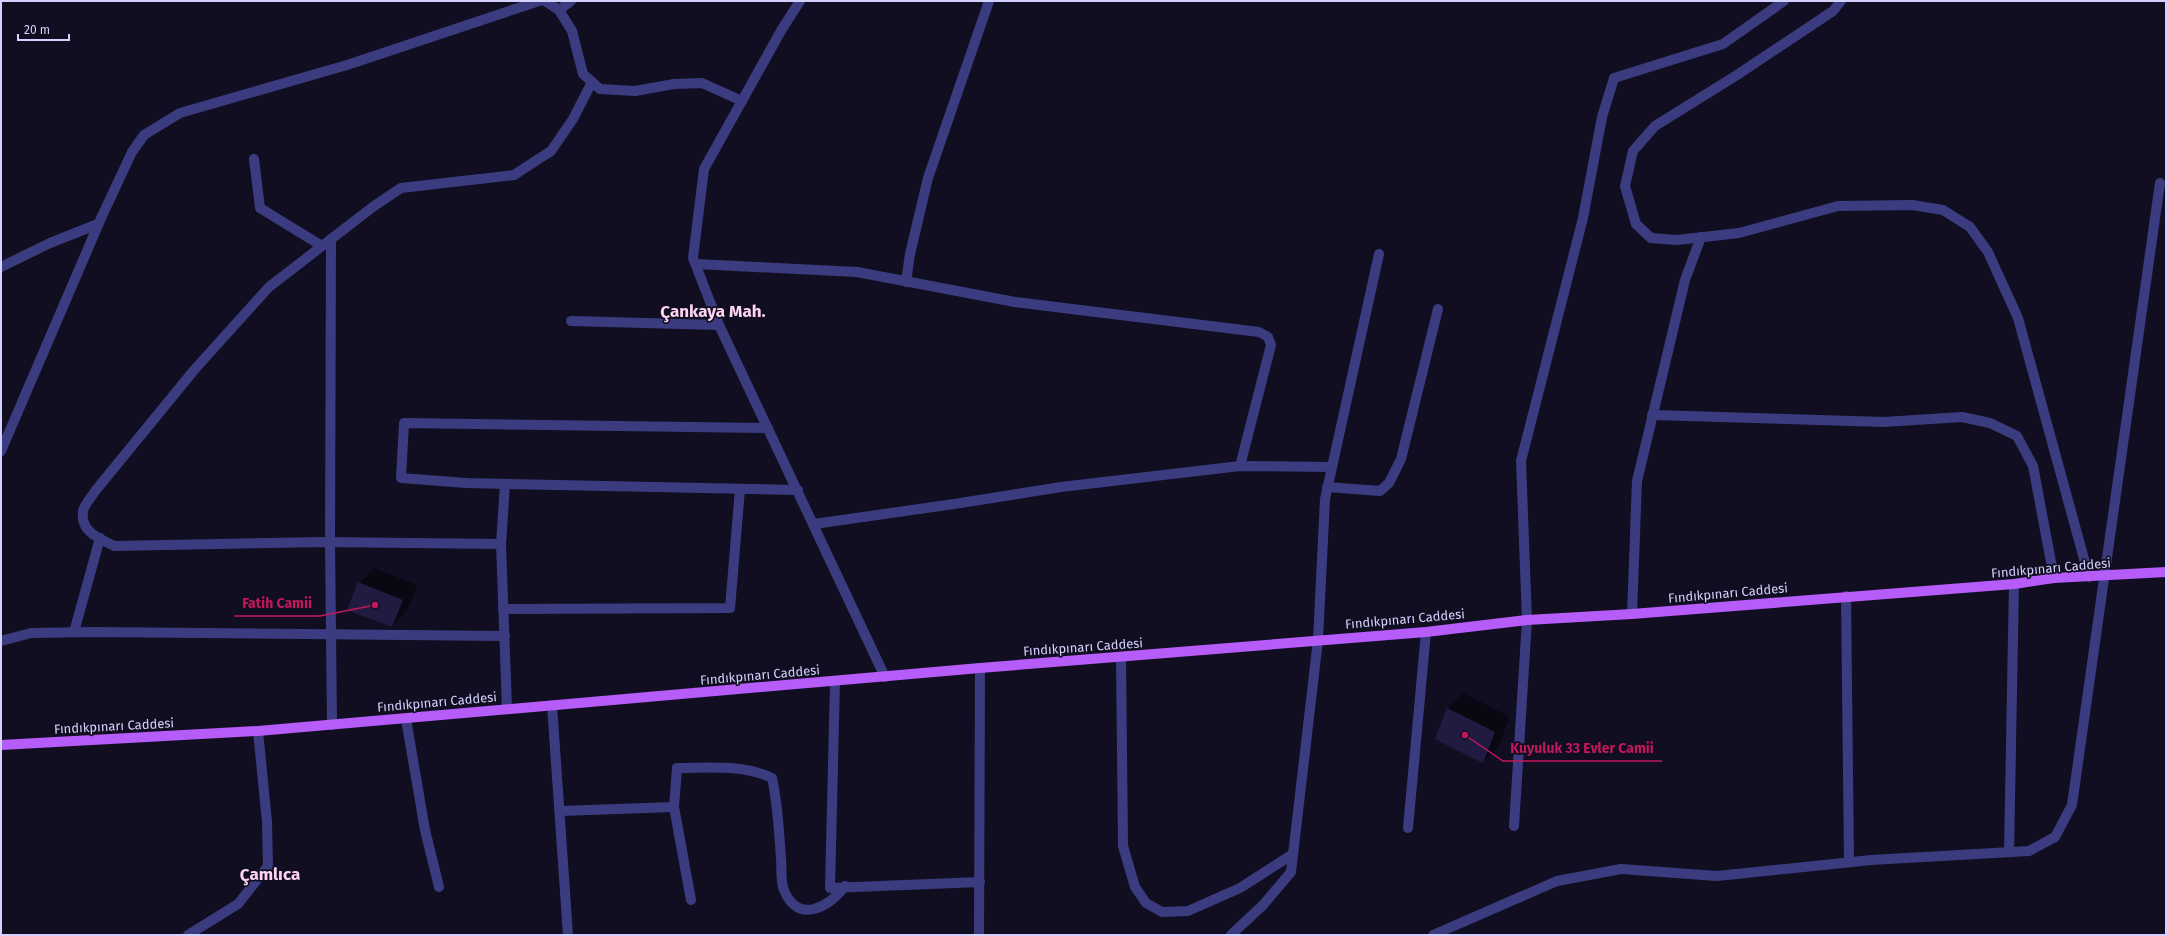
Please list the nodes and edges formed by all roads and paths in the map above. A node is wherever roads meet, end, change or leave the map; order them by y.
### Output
1 (539, 1) edge
2 (546, 1) edge
3 (571, 1) edge
4 (800, 1) edge
5 (989, 1) edge
6 (1784, 1) edge
7 (1841, 1) edge
8 (559, 10) junction
9 (592, 82) junction
10 (742, 101) junction
11 (254, 158) dead end
12 (2160, 183) dead end
13 (98, 224) junction
14 (1701, 237) junction
15 (331, 239) junction
16 (322, 246) junction
17 (1379, 254) dead end
18 (696, 264) junction
19 (1, 267) edge
20 (906, 282) junction
21 (1438, 309) dead end
22 (571, 320) dead end
23 (719, 325) junction
24 (1652, 415) junction
25 (768, 428) junction
26 (1, 450) edge
27 (1240, 466) junction
28 (1332, 467) junction
29 (505, 484) junction
30 (1327, 487) junction
31 (740, 489) junction
32 (798, 490) junction
33 (814, 524) junction
34 (100, 538) junction
35 (330, 542) junction
36 (501, 544) junction
37 (2166, 572) edge
38 (2089, 577) junction
39 (2106, 577) junction
40 (2054, 578) junction
41 (2014, 584) junction
42 (1846, 596) junction
43 (503, 609) junction
44 (1632, 614) junction
45 (1527, 620) junction
46 (74, 632) junction
47 (1426, 632) junction
48 (330, 634) junction
49 (504, 636) junction
50 (1318, 640) junction
51 (1, 641) edge
52 (1121, 657) junction
53 (980, 668) junction
54 (885, 677) junction
55 (835, 682) junction
56 (552, 705) junction
57 (507, 709) junction
58 (406, 718) junction
59 (332, 725) junction
60 (258, 731) junction
61 (1, 746) edge
62 (674, 807) junction
63 (560, 811) junction
64 (1514, 826) dead end
65 (1408, 828) dead end
66 (2009, 852) junction
67 (1293, 854) junction
68 (1850, 862) junction
69 (980, 882) junction
70 (845, 886) junction
71 (439, 887) dead end
72 (691, 900) dead end
73 (188, 935) edge
74 (568, 935) edge
75 (979, 935) edge
76 (1230, 935) edge
77 (1433, 935) edge

1 - 13 street
2 - 8 street
3 - 8 street
4 - 10 street
5 - 20 street
6 - 45 street
7 - 14 street
8 - 9 street
9 - 10 street
9 - 15 street
10 - 18 street
11 - 16 street
12 - 39 street
13 - 19 street
13 - 26 street
14 - 24 street
14 - 38 street
15 - 16 street
15 - 35 street
16 - 34 street
17 - 28 street
18 - 20 street
18 - 23 street
20 - 27 street
21 - 30 street
22 - 23 street
23 - 25 street
24 - 40 street
24 - 44 street
25 - 29 street
25 - 32 street
27 - 28 street
27 - 33 street
28 - 30 street
29 - 31 street
29 - 36 street
30 - 50 street
31 - 32 street
31 - 43 street
32 - 33 street
33 - 54 street
34 - 35 street
34 - 46 street
35 - 36 street
35 - 48 street
36 - 43 street
37 - 39 main road, Fındıkpınarı Caddesi
38 - 39 main road, Fındıkpınarı Caddesi
38 - 40 main road, Fındıkpınarı Caddesi
39 - 66 street
40 - 41 main road, Fındıkpınarı Caddesi
41 - 42 main road, Fındıkpınarı Caddesi
41 - 66 street
42 - 44 main road, Fındıkpınarı Caddesi
42 - 68 street
43 - 49 street
44 - 45 main road, Fındıkpınarı Caddesi
45 - 47 main road, Fındıkpınarı Caddesi
45 - 64 street
46 - 48 street
46 - 51 street
47 - 50 main road, Fındıkpınarı Caddesi
47 - 65 street
48 - 49 street
48 - 59 street
49 - 57 street
50 - 52 main road, Fındıkpınarı Caddesi
50 - 67 street
52 - 53 main road, Fındıkpınarı Caddesi
52 - 67 street
53 - 54 main road, Fındıkpınarı Caddesi
53 - 69 street
54 - 55 main road, Fındıkpınarı Caddesi
55 - 56 main road, Fındıkpınarı Caddesi
55 - 70 street
56 - 57 main road, Fındıkpınarı Caddesi
56 - 63 street
57 - 58 main road, Fındıkpınarı Caddesi
58 - 59 main road, Fındıkpınarı Caddesi
58 - 71 street
59 - 60 main road, Fındıkpınarı Caddesi
60 - 61 main road, Fındıkpınarı Caddesi
60 - 73 street
62 - 63 street
62 - 70 street
62 - 72 street
63 - 74 street
66 - 68 street
67 - 76 street
68 - 77 street
69 - 70 street
69 - 75 street

